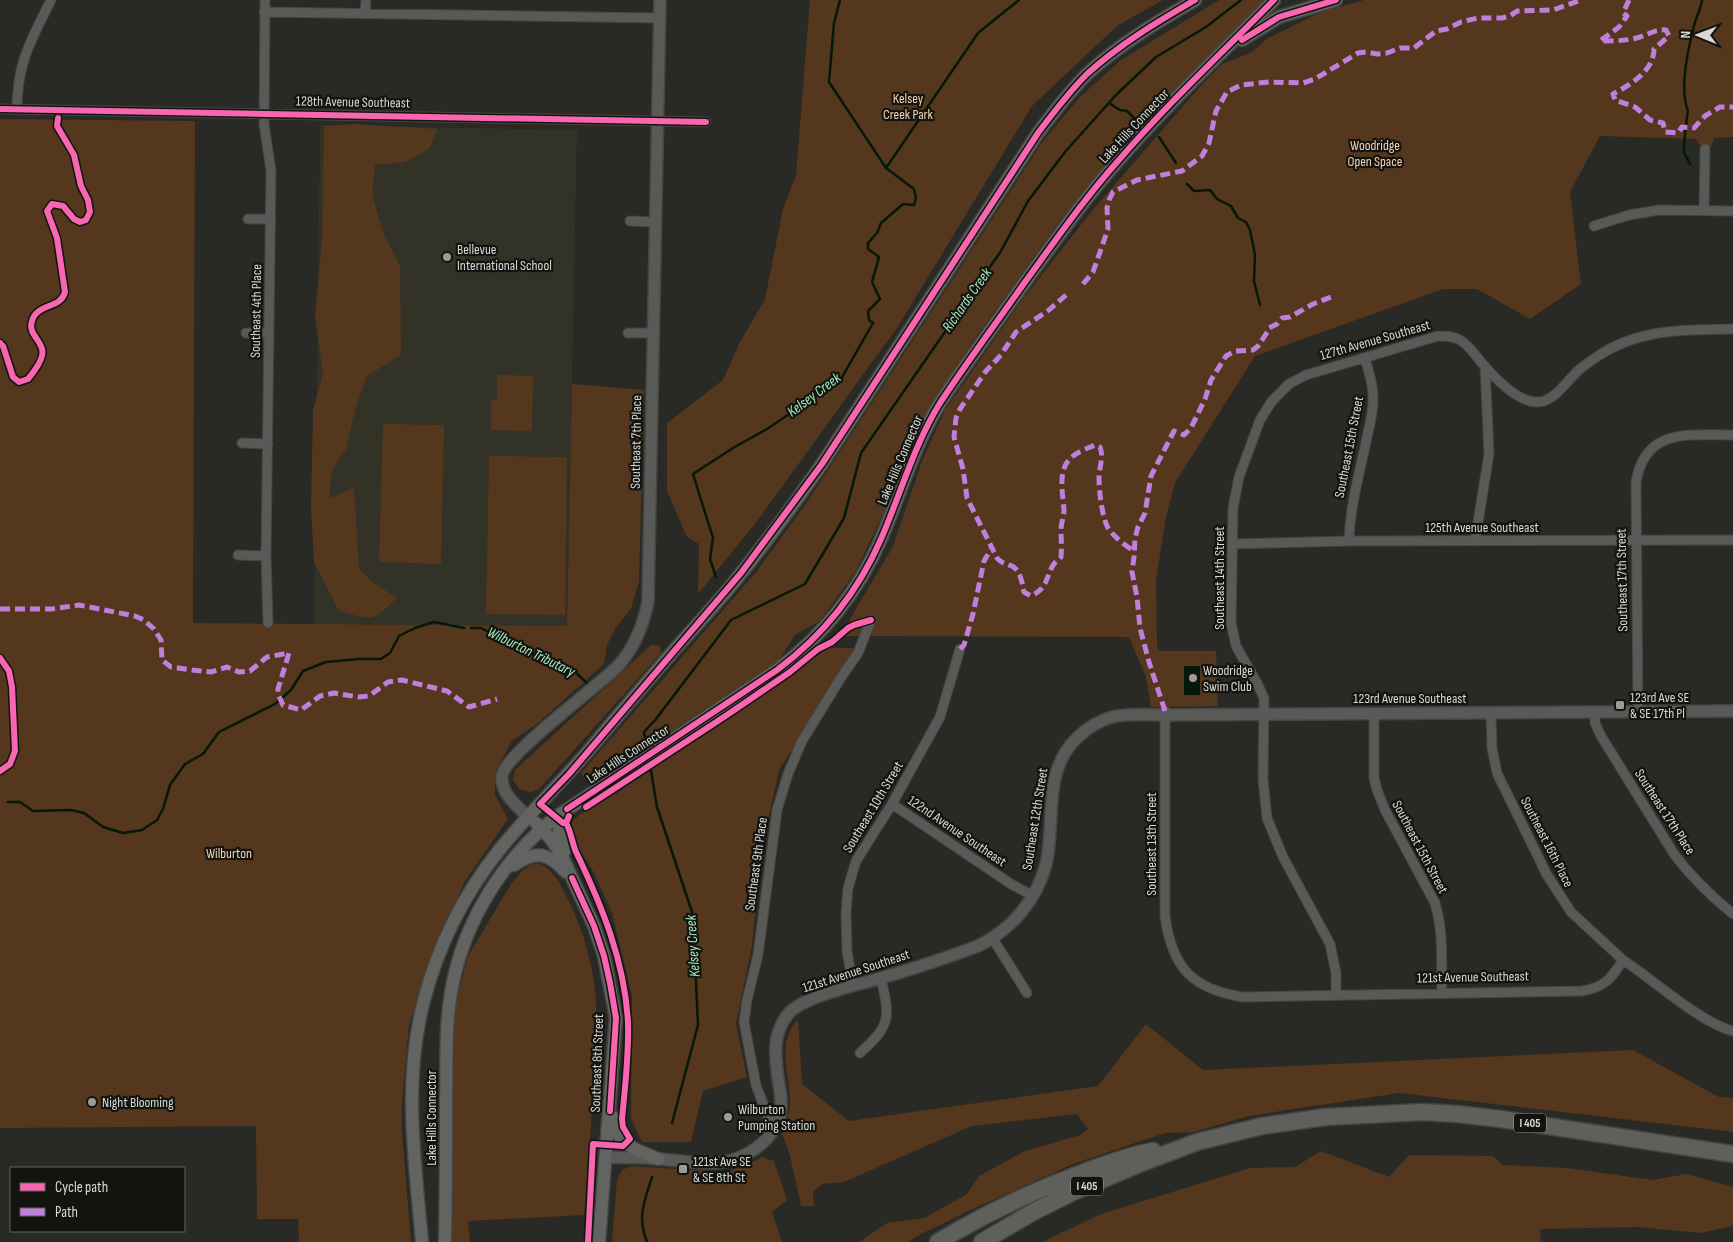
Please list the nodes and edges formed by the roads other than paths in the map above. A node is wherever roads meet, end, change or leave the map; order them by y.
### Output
1 (51, 0) edge
2 (265, 0) edge
3 (366, 0) edge
4 (660, 0) edge
5 (1195, 0) edge
6 (1274, 0) edge
7 (1336, 0) edge
8 (264, 12) junction
9 (365, 14) junction
10 (659, 18) junction
11 (1220, 55) junction
12 (0, 109) edge
13 (17, 109) junction
14 (264, 113) junction
15 (658, 121) junction
16 (706, 122) dead end
17 (1705, 149) dead end
18 (1704, 210) junction
19 (1733, 211) edge
20 (248, 218) dead end
21 (271, 219) junction
22 (630, 221) dead end
23 (656, 222) junction
24 (1594, 226) dead end
25 (1733, 329) edge
26 (246, 333) dead end
27 (269, 333) junction
28 (628, 333) dead end
29 (654, 334) junction
30 (1365, 358) junction
31 (1485, 366) junction
32 (1733, 435) edge
33 (1252, 440) joint
34 (242, 443) dead end
35 (268, 444) junction
36 (1636, 540) junction
37 (1733, 540) edge
38 (1349, 541) junction
39 (1475, 542) junction
40 (1232, 544) junction
41 (238, 555) dead end
42 (266, 556) junction
43 (871, 620) dead end
44 (268, 623) dead end
45 (960, 649) dead end
46 (1733, 711) edge
47 (1595, 712) junction
48 (1638, 712) junction
49 (1165, 713) junction
50 (1491, 713) junction
51 (1264, 714) junction
52 (1374, 714) junction
53 (1090, 727) joint
54 (892, 804) junction
55 (567, 809) junction
56 (528, 817) junction
57 (541, 828) junction
58 (503, 872) junction
59 (572, 878) junction
60 (1033, 896) junction
61 (1733, 914) edge
62 (993, 939) junction
63 (1623, 960) junction
64 (1186, 972) joint
65 (881, 978) junction
66 (853, 986) junction
67 (1027, 993) dead end
68 (1442, 993) junction
69 (1336, 994) junction
70 (1733, 1031) edge
71 (860, 1053) dead end
72 (610, 1111) junction
73 (774, 1128) junction
74 (1197, 1142) junction
75 (1733, 1154) edge
76 (606, 1157) junction
77 (658, 1159) junction
78 (422, 1242) edge
79 (445, 1242) edge
80 (599, 1242) edge
81 (938, 1242) edge
82 (982, 1242) edge

1 - 13 street
2 - 8 street, Southeast 4th Place
3 - 9 street
4 - 10 street, Southeast 7th Place
5 - 56 main road, Lake Hills Connector
6 - 11 main road, Lake Hills Connector
7 - 11 main road
8 - 9 street
8 - 14 street, Southeast 4th Place
9 - 10 street
10 - 15 street, Southeast 7th Place
11 - 55 main road, Lake Hills Connector
12 - 13 street, 128th Avenue Southeast
13 - 14 street, 128th Avenue Southeast
14 - 15 street, 128th Avenue Southeast
14 - 21 street, Southeast 4th Place
15 - 16 street, 128th Avenue Southeast
15 - 23 street, Southeast 7th Place
17 - 18 street
18 - 19 street
18 - 24 street
20 - 21 street
21 - 27 street, Southeast 4th Place
22 - 23 street
23 - 29 street, Southeast 7th Place
25 - 31 street, 127th Avenue Southeast
26 - 27 street
27 - 35 street, Southeast 4th Place
28 - 29 street
29 - 56 street, Southeast 7th Place
30 - 31 street, 127th Avenue Southeast
30 - 33 street, 127th Avenue Southeast
30 - 38 street, Southeast 15th Street
31 - 39 street
32 - 36 street, Southeast 17th Street
33 - 40 street, Southeast 14th Street
34 - 35 street
35 - 42 street, Southeast 4th Place
36 - 37 street, 125th Avenue Southeast
36 - 39 street, 125th Avenue Southeast
36 - 48 street, Southeast 17th Street
38 - 39 street, 125th Avenue Southeast
38 - 40 street, 125th Avenue Southeast
40 - 51 street, Southeast 14th Street
41 - 42 street
42 - 44 street, Southeast 4th Place
43 - 73 street, Southeast 9th Place
45 - 54 street, Southeast 10th Street
46 - 48 street, 123rd Avenue Southeast
47 - 48 street, 123rd Avenue Southeast
47 - 50 street, 123rd Avenue Southeast
47 - 61 street, Southeast 17th Place
49 - 51 street, 123rd Avenue Southeast
49 - 53 street, 123rd Avenue Southeast
49 - 64 street, Southeast 13th Street
50 - 52 street, 123rd Avenue Southeast
50 - 63 street, Southeast 16th Place
51 - 52 street, 123rd Avenue Southeast
51 - 69 street, Southeast 14th Street
52 - 68 street, Southeast 15th Street
53 - 60 street, Southeast 12th Street
54 - 60 street, 122nd Avenue Southeast
54 - 66 street, Southeast 10th Street
55 - 57 main road, Lake Hills Connector
55 - 59 main road
56 - 57 main road, Southeast 8th Street
56 - 78 main road, Lake Hills Connector
57 - 58 main road, Lake Hills Connector
57 - 59 main road, Southeast 8th Street
58 - 59 main road
58 - 79 main road, Lake Hills Connector
59 - 72 main road, Southeast 8th Street
60 - 62 street, 121st Avenue Southeast
62 - 65 street, 121st Avenue Southeast
62 - 67 street
63 - 68 street, 121st Avenue Southeast
63 - 70 street
64 - 69 street, 121st Avenue Southeast
65 - 66 street, 121st Avenue Southeast
65 - 71 street
66 - 73 street, 121st Avenue Southeast
68 - 69 street, 121st Avenue Southeast
72 - 76 main road, Southeast 8th Street
72 - 77 main road
73 - 77 street, 121st Avenue Southeast
74 - 75 highway, I 405
74 - 81 highway
74 - 82 highway, I 405
76 - 77 street, 121st Avenue Southeast
76 - 80 main road, Southeast 8th Street

